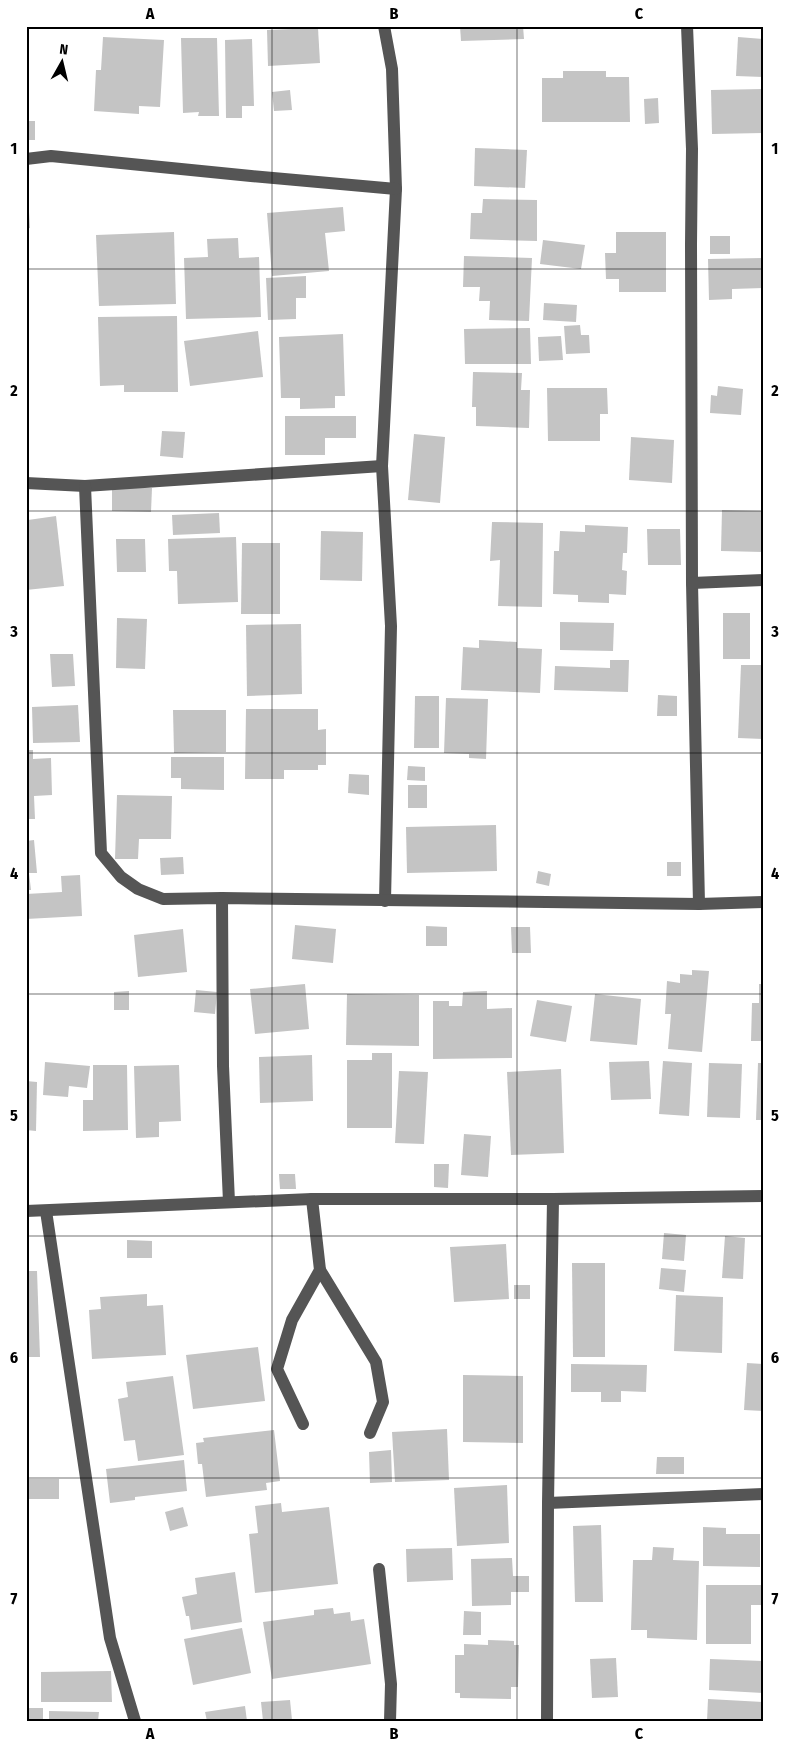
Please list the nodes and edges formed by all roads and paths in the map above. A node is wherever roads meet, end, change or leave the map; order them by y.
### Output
1 (384, 26) edge
2 (687, 26) edge
3 (26, 159) edge
4 (396, 189) junction
5 (382, 466) junction
6 (26, 483) edge
7 (85, 486) junction
8 (763, 580) edge
9 (692, 582) junction
10 (222, 898) junction
11 (385, 901) junction
12 (763, 902) edge
13 (699, 904) junction
14 (763, 1196) edge
15 (312, 1199) junction
16 (553, 1199) junction
17 (229, 1202) junction
18 (26, 1211) edge
19 (46, 1211) junction
20 (320, 1270) junction
21 (303, 1424) dead end
22 (370, 1432) dead end
23 (763, 1494) edge
24 (548, 1502) junction
25 (379, 1569) dead end
26 (135, 1721) edge
27 (390, 1721) edge
28 (547, 1721) edge

1 - 4 street
2 - 9 street
3 - 4 street
4 - 5 street
5 - 7 street
5 - 11 street
6 - 7 street
7 - 10 street
8 - 9 street
9 - 13 street
10 - 11 street
10 - 17 street
11 - 13 street
12 - 13 street
14 - 16 street
15 - 16 street
15 - 17 street
15 - 20 street
16 - 24 street
17 - 19 street
18 - 19 street
19 - 26 street
20 - 21 street
20 - 22 street
23 - 24 street
24 - 28 street
25 - 27 street

